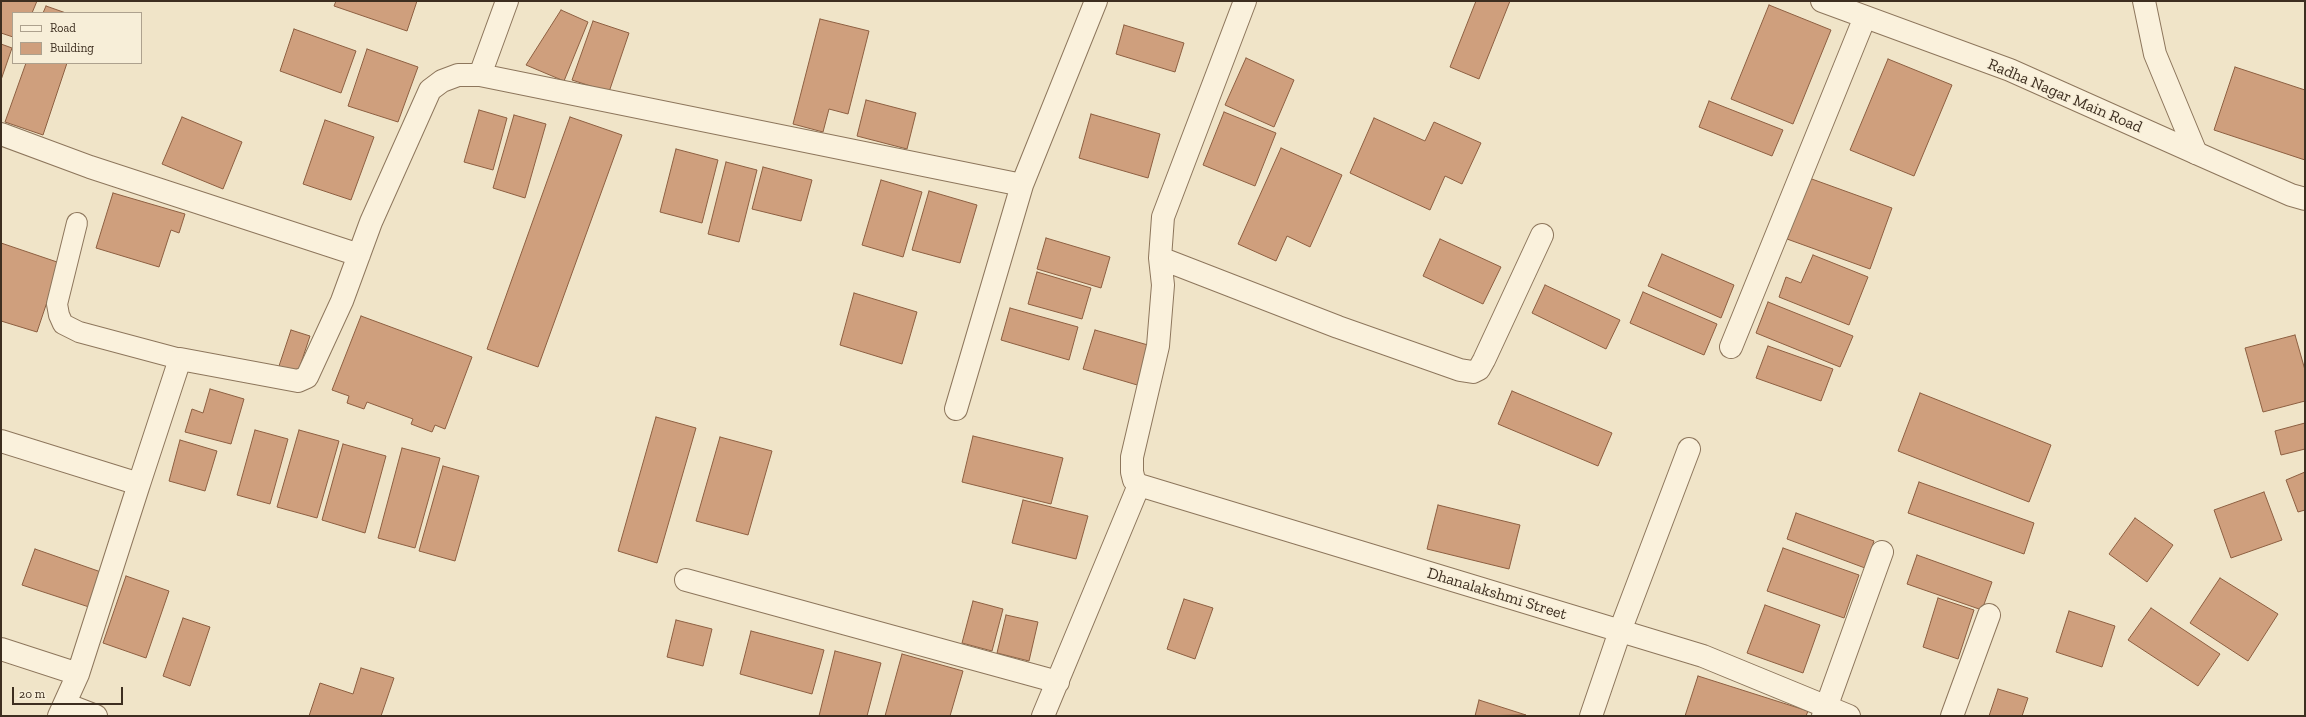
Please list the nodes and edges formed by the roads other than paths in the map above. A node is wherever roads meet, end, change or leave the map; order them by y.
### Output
1 (507, 1) edge
2 (1096, 1) edge
3 (1245, 1) edge
4 (1822, 1) edge
5 (2144, 1) edge
6 (1865, 17) junction
7 (480, 75) junction
8 (1, 134) edge
9 (2196, 153) junction
10 (1022, 185) junction
11 (2305, 199) edge
12 (77, 223) dead end
13 (1542, 235) dead end
14 (359, 255) junction
15 (1160, 258) junction
16 (1731, 347) dead end
17 (180, 359) junction
18 (956, 409) dead end
19 (1, 441) edge
20 (1689, 449) dead end
21 (139, 484) junction
22 (1139, 485) junction
23 (1882, 552) dead end
24 (686, 580) dead end
25 (1989, 615) dead end
26 (1620, 631) junction
27 (1, 649) edge
28 (78, 674) junction
29 (1058, 682) junction
30 (62, 710) edge
31 (1824, 711) edge
32 (96, 716) edge
33 (1044, 716) edge
34 (1591, 716) edge
35 (1849, 716) edge
36 (1952, 716) edge

1 - 7 street
2 - 10 street
3 - 15 street
4 - 6 street, Radha Nagar Main Road
5 - 9 street
6 - 9 street, Radha Nagar Main Road
6 - 16 street
7 - 10 street
7 - 14 street
8 - 14 street
9 - 11 street, Radha Nagar Main Road
10 - 18 street
12 - 17 lane
13 - 15 street
14 - 17 street
15 - 22 street
17 - 21 street
19 - 21 street
20 - 26 street
21 - 28 street
22 - 26 street, Dhanalakshmi Street
22 - 29 street
23 - 31 street
24 - 29 street
25 - 36 street
26 - 31 street, Dhanalakshmi Street
26 - 34 street
27 - 28 street
28 - 30 street
29 - 33 street
30 - 32 street
31 - 35 street, Dhanalakshmi Street

